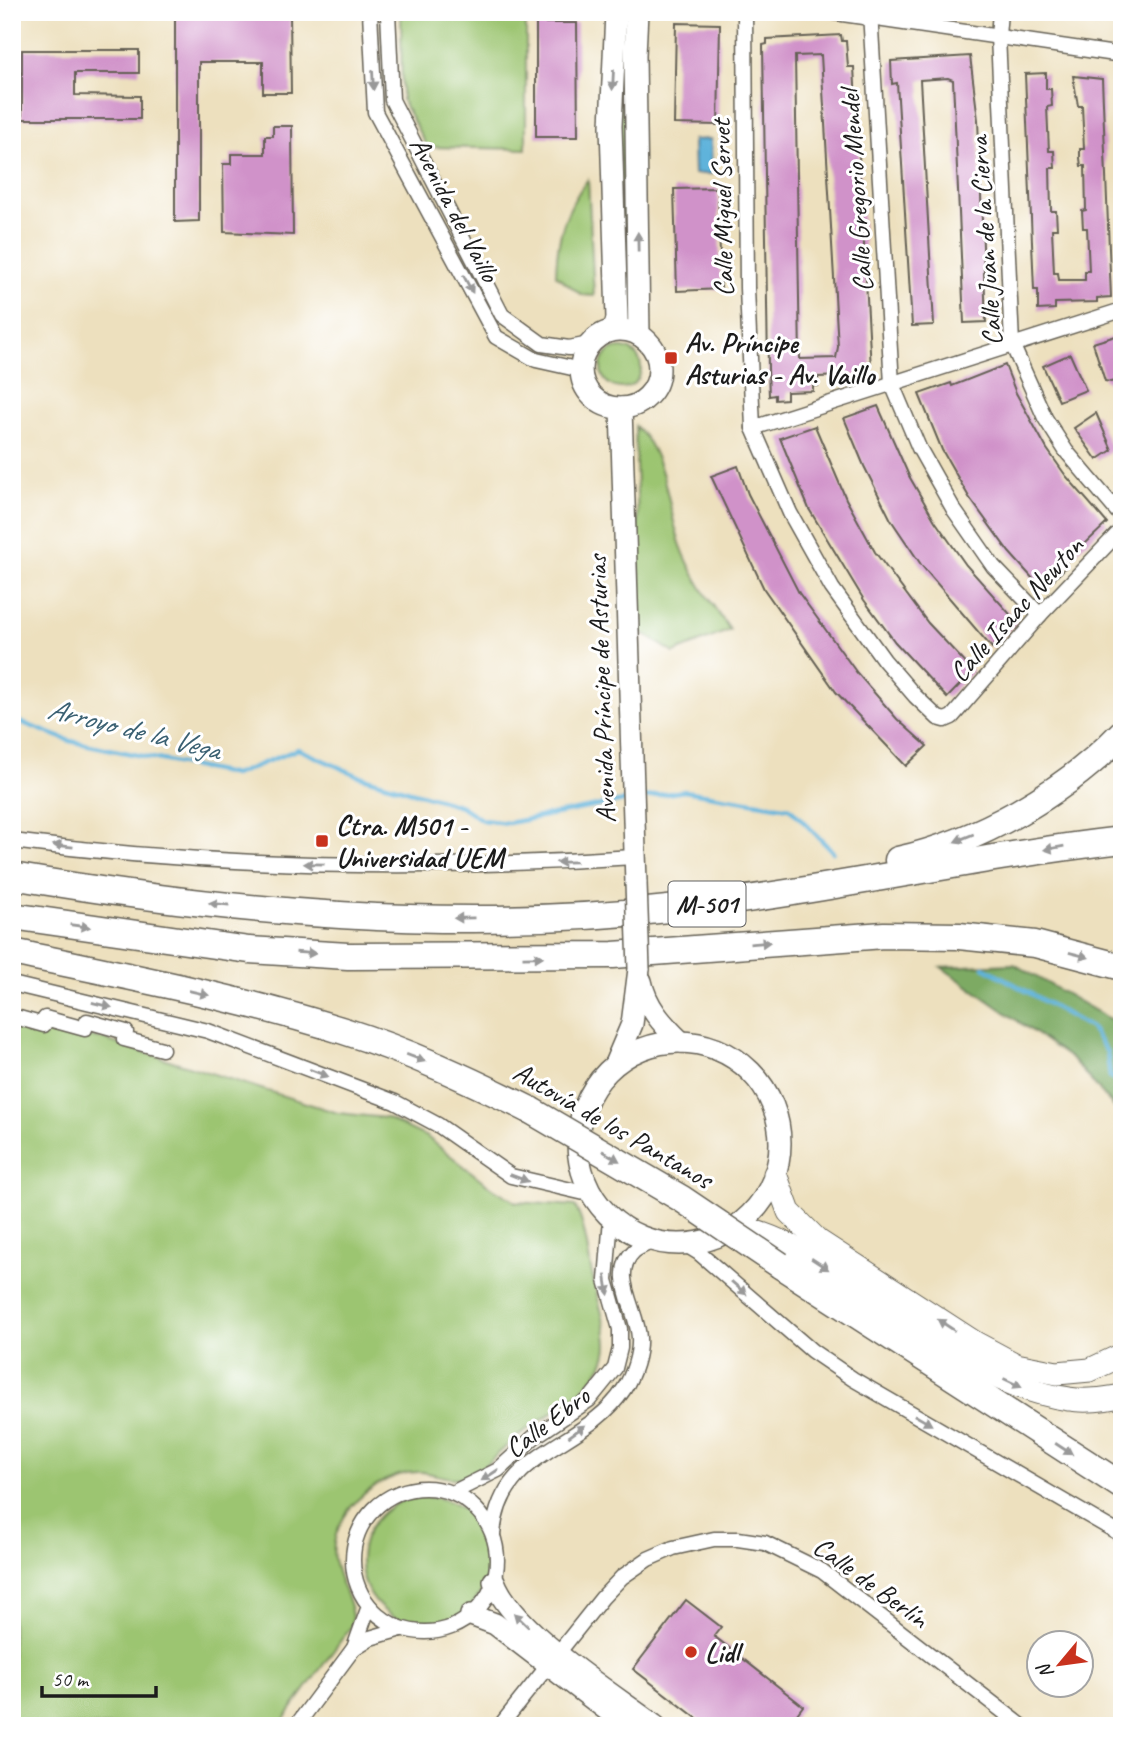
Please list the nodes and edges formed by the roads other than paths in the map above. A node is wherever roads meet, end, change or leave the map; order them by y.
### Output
1 (370, 12) edge
2 (388, 12) edge
3 (616, 12) edge
4 (637, 12) edge
5 (745, 12) edge
6 (829, 12) edge
7 (1000, 12) edge
8 (870, 15) edge
9 (998, 36) junction
10 (1122, 55) edge
11 (1122, 310) edge
12 (614, 330) junction
13 (639, 335) junction
14 (590, 344) junction
15 (1012, 344) junction
16 (581, 370) junction
17 (892, 384) junction
18 (621, 408) junction
19 (754, 428) junction
20 (1122, 517) edge
21 (1122, 529) edge
22 (1040, 615) junction
23 (945, 720) joint
24 (1122, 733) edge
25 (1122, 840) edge
26 (12, 841) edge
27 (635, 857) junction
28 (12, 876) edge
29 (676, 908) junction
30 (12, 916) edge
31 (12, 952) edge
32 (1122, 967) edge
33 (639, 969) junction
34 (12, 984) edge
35 (12, 1016) edge
36 (681, 1042) junction
37 (162, 1049) dead end
38 (614, 1066) junction
39 (775, 1174) junction
40 (593, 1195) junction
41 (611, 1218) junction
42 (736, 1227) junction
43 (653, 1241) junction
44 (686, 1245) junction
45 (1122, 1355) edge
46 (1122, 1396) edge
47 (1122, 1486) edge
48 (452, 1493) junction
49 (493, 1535) junction
50 (1122, 1535) edge
51 (494, 1581) junction
52 (369, 1606) junction
53 (471, 1615) junction
54 (401, 1629) junction
55 (354, 1648) junction
56 (553, 1658) junction
57 (296, 1726) edge
58 (500, 1726) edge
59 (628, 1726) edge
60 (655, 1726) edge
61 (1023, 1726) edge

1 -> 16 street, Avenida del Vaillo
2 - 14 street, Avenida del Vaillo
3 -> 12 street
13 -> 4 street
5 - 19 street, Calle Miguel Servet
6 - 8 street
7 - 9 street, Calle Juan de la Cierva
8 - 9 street
8 - 17 street, Calle Gregorio Mendel
9 - 10 street
9 - 15 street, Calle Juan de la Cierva
11 - 15 street
12 - 13 street
12 - 14 street
13 - 18 street
14 - 16 street
15 - 17 street
15 - 20 street, Calle Juan de la Cierva
16 - 18 street
17 - 19 street
17 - 22 street, Calle Gregorio Mendel
18 - 27 street, Avenida Príncipe de Asturias
19 - 23 street, Calle Miguel Servet
21 - 22 street, Calle Isaac Newton
22 - 23 street, Calle Isaac Newton
24 -> 29 highway
25 -> 29 highway, M-501
27 -> 26 street
27 - 33 street, Avenida Príncipe de Asturias, bridge
29 -> 28 highway, M-501
30 -> 32 highway
31 -> 47 highway, Autovía de los Pantanos, bridge
33 - 36 street, Avenida Príncipe de Asturias
33 - 38 street, Avenida Príncipe de Asturias
34 -> 40 street
35 - 37 street
36 - 38 street
36 - 39 street
38 - 40 street
39 - 42 street
45 -> 39 main road
40 - 41 street
41 - 43 street
41 -> 48 street, Calle Ebro
42 - 44 street
42 -> 46 main road
43 - 44 street
49 -> 43 street, Calle Ebro
44 -> 50 street
48 - 49 street
48 - 52 street
49 - 51 street
51 - 53 street
56 -> 51 street
52 - 54 street
52 - 55 street
53 - 54 street
53 - 56 street
54 - 55 street
55 - 57 street
56 - 58 street, Calle de Berlín
56 - 59 street
56 - 60 street
56 - 61 street, Calle de Berlín

